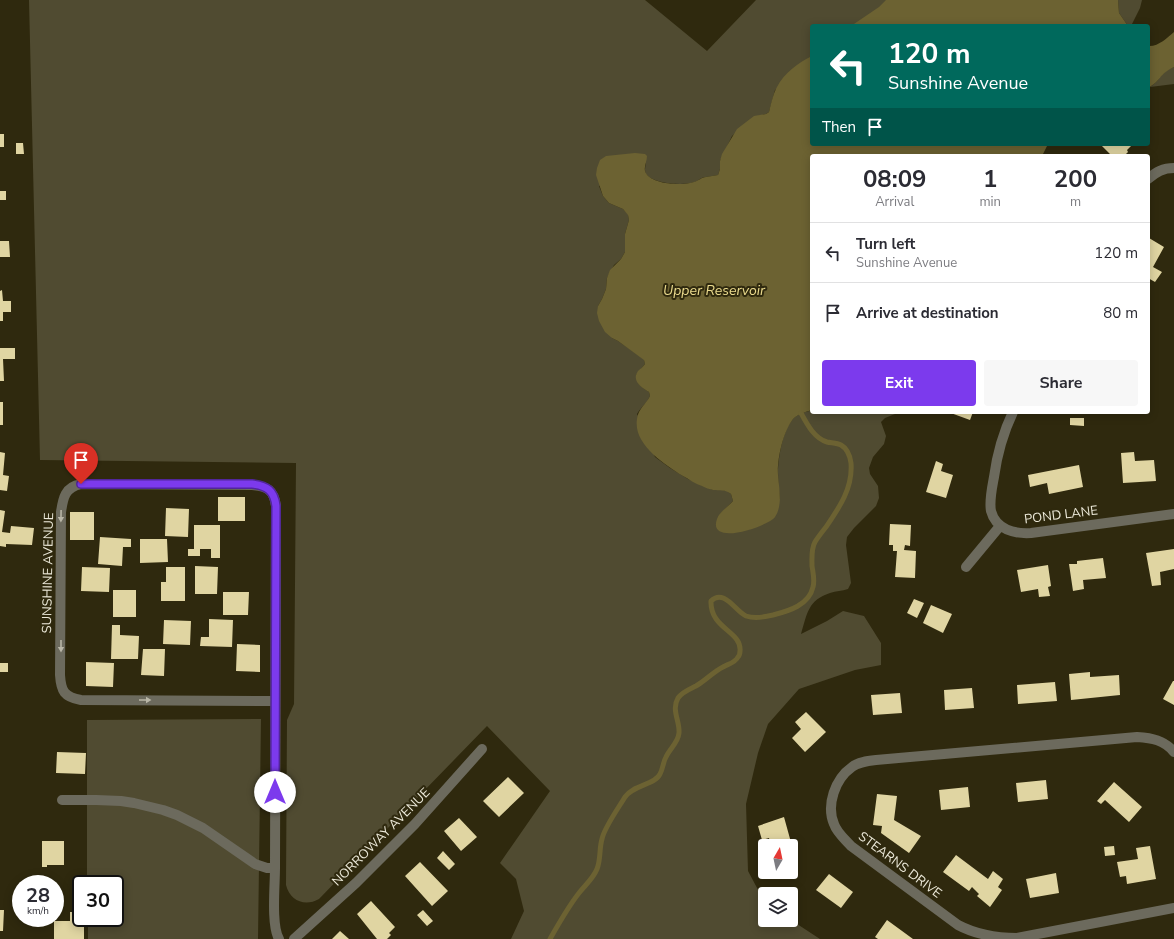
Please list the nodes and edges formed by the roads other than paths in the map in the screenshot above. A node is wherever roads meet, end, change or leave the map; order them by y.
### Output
1 (1174, 168) edge
2 (1150, 178) edge
3 (1012, 414) edge
4 (1174, 514) edge
5 (1000, 526) junction
6 (966, 567) dead end
7 (275, 701) junction
8 (482, 749) dead end
9 (1174, 752) edge
10 (62, 800) dead end
11 (275, 868) junction
12 (1174, 908) edge
13 (279, 939) edge
14 (294, 939) edge

1 - 2 street
3 - 5 street
4 - 5 street, POND LANE
5 - 6 street
7 -> 7 street, SUNSHINE AVENUE
7 - 11 street, SUNSHINE AVENUE
8 - 14 street, NORROWAY AVENUE
9 - 12 street, STEARNS DRIVE
10 - 11 street
11 - 13 street, SUNSHINE AVENUE

